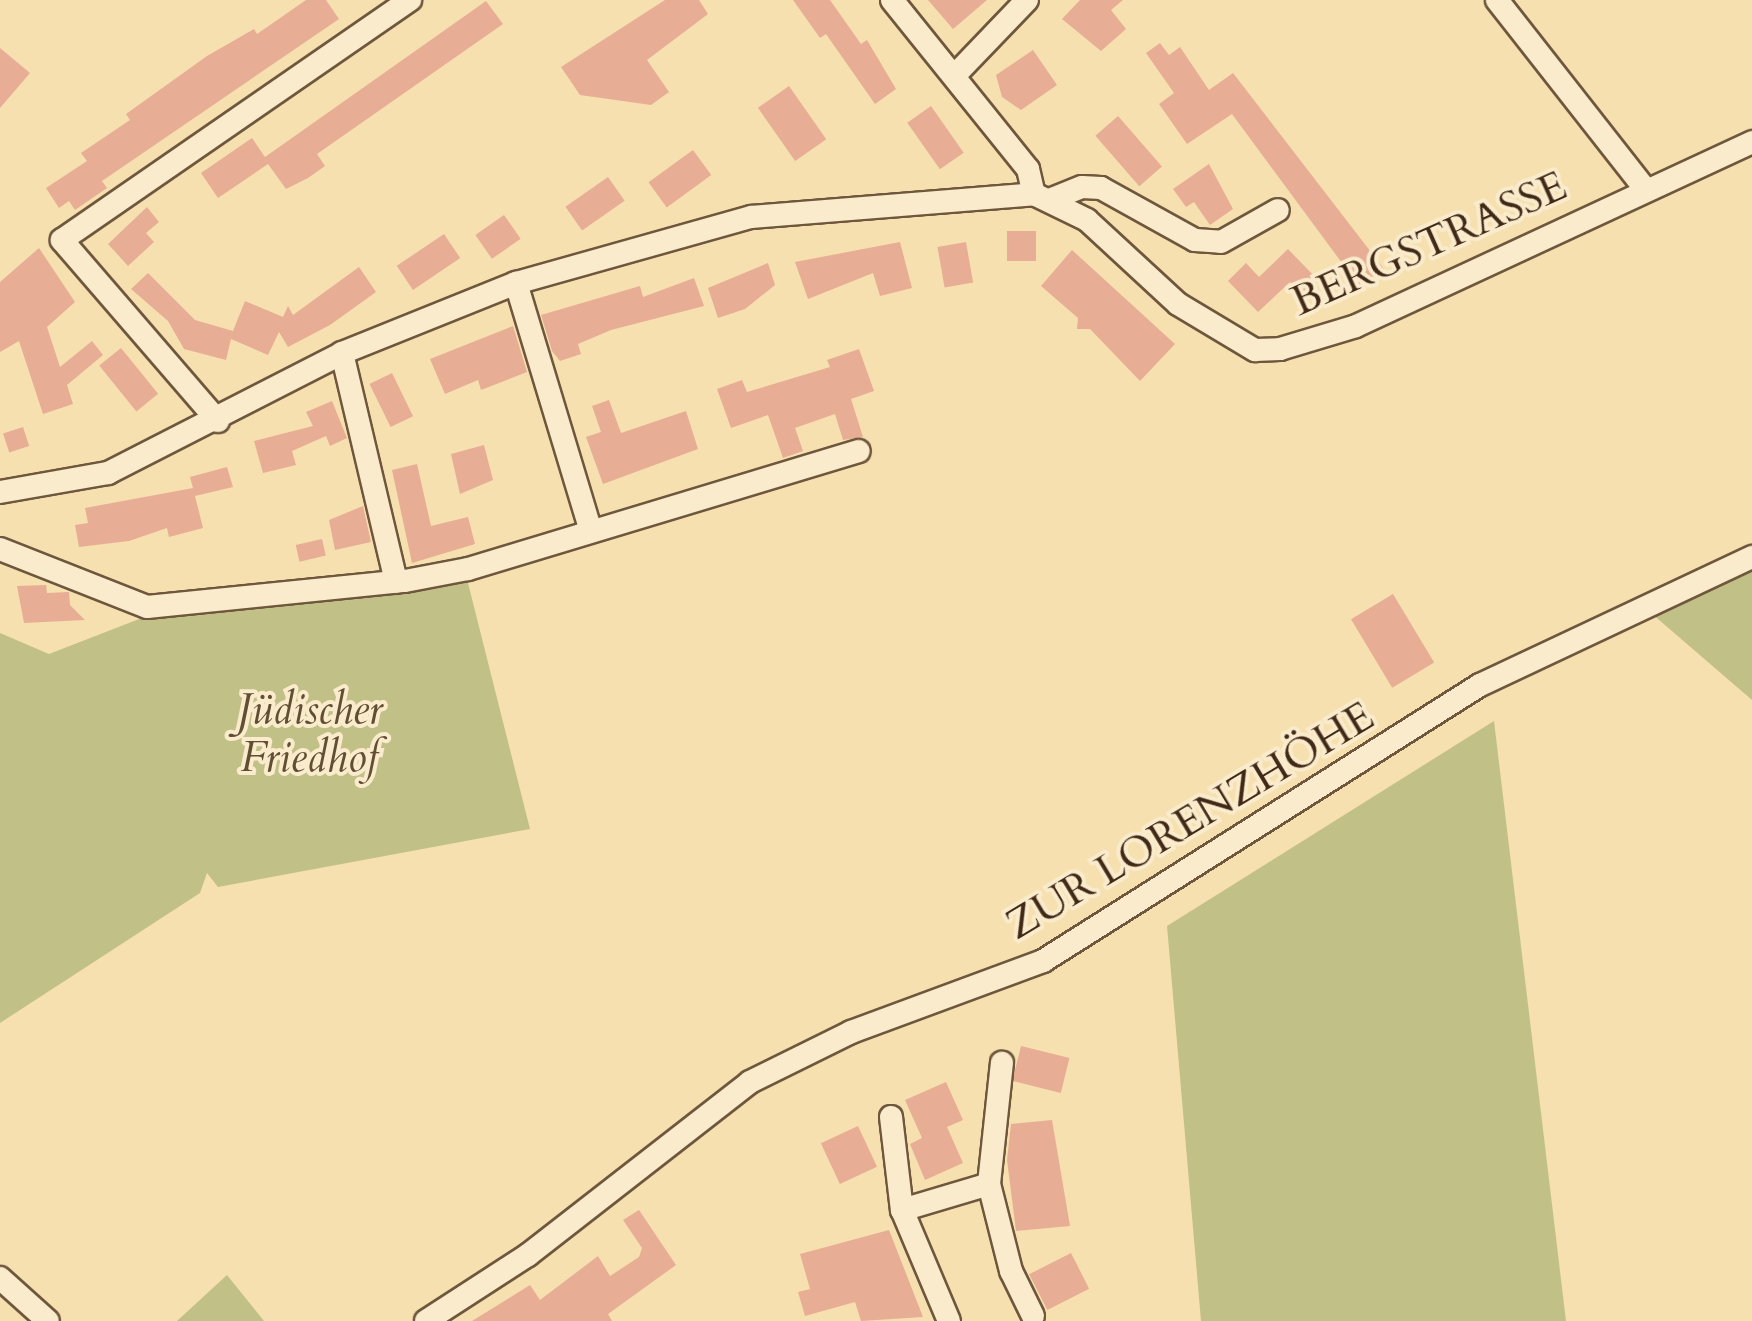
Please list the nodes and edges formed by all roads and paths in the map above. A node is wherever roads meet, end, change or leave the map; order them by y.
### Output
1 (410, 0) edge
2 (892, 0) edge
3 (1027, 0) edge
4 (1497, 0) edge
5 (957, 73) junction
6 (1752, 142) edge
7 (1645, 189) junction
8 (1043, 196) junction
9 (1278, 210) dead end
10 (516, 283) junction
11 (342, 353) junction
12 (218, 421) junction
13 (859, 451) dead end
14 (0, 492) edge
15 (590, 528) junction
16 (0, 549) edge
17 (1752, 556) edge
18 (396, 582) junction
19 (1002, 1063) dead end
20 (891, 1117) dead end
21 (990, 1184) junction
22 (902, 1210) junction
23 (0, 1278) edge
24 (458, 1313) edge
25 (1033, 1316) dead end
26 (48, 1321) edge
27 (426, 1321) edge
28 (949, 1321) edge

1 - 12 street
2 - 5 street
3 - 5 street
4 - 7 street
5 - 8 street
6 - 7 street, BERGSTRASSE
7 - 8 street, BERGSTRASSE
8 - 9 street, BERGSTRASSE
8 - 10 street, BERGSTRASSE
10 - 11 street, BERGSTRASSE
10 - 15 street
11 - 12 street, BERGSTRASSE
11 - 18 street
12 - 14 street, BERGSTRASSE
13 - 15 street
15 - 18 street
16 - 18 street
17 - 24 street, ZUR LORENZHÖHE
19 - 21 street
20 - 22 street
21 - 22 street
21 - 25 street
22 - 28 street
23 - 26 street
24 - 27 street, ZUR LORENZHÖHE

